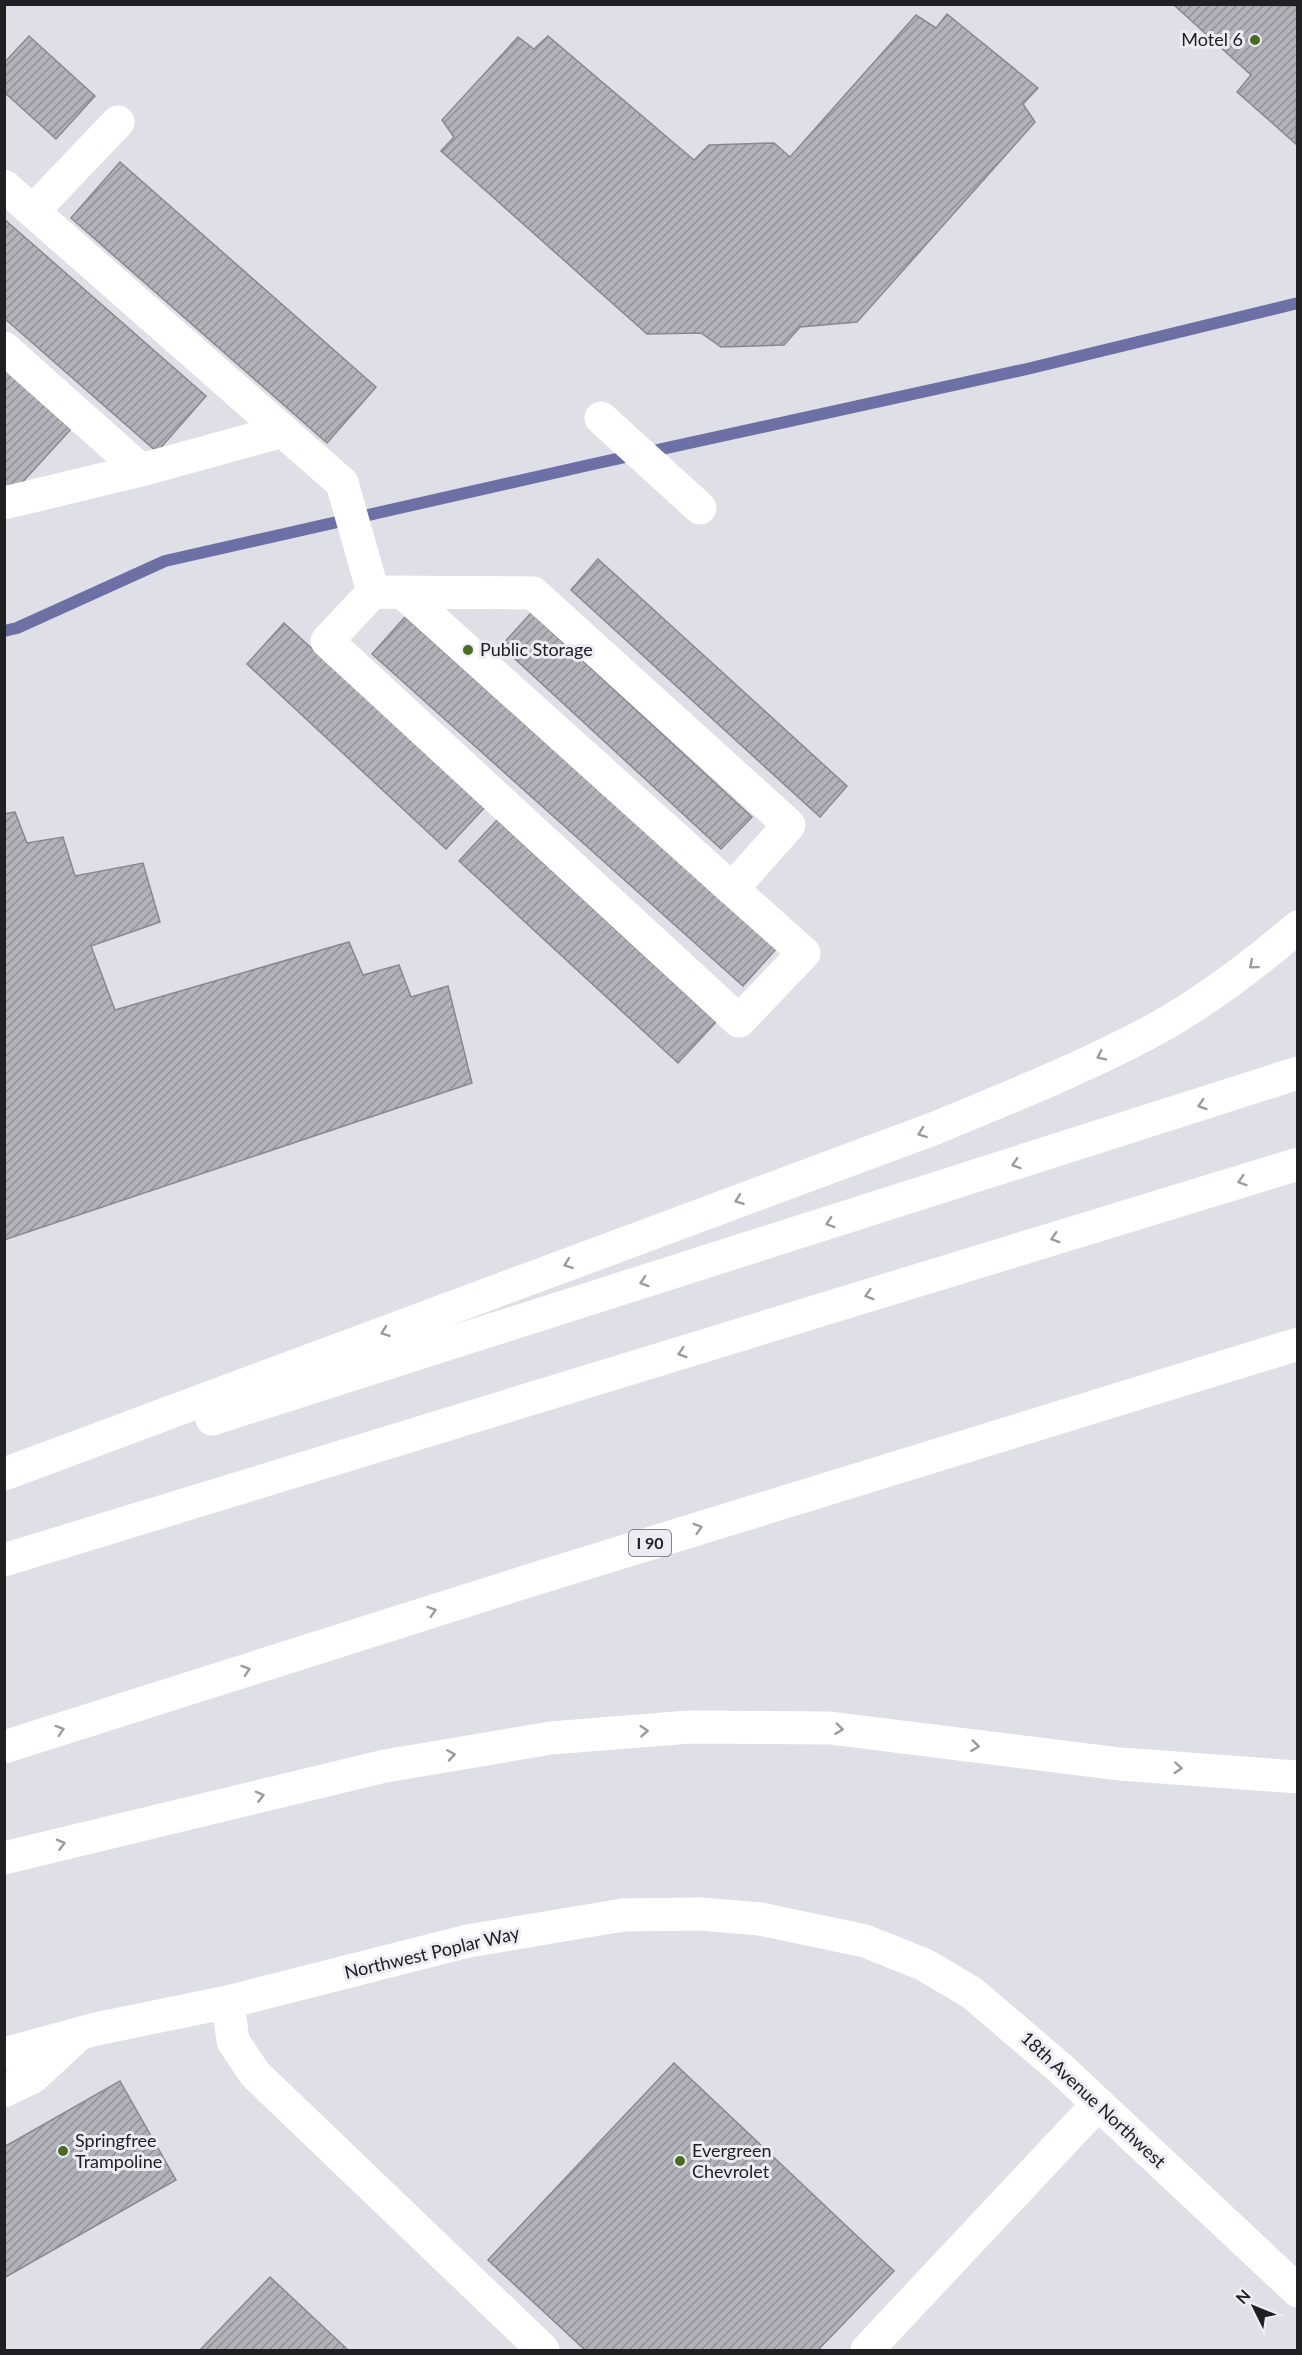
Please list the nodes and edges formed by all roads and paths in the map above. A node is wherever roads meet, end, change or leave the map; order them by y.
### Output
1 (118, 122) dead end
2 (4, 186) edge
3 (33, 211) junction
4 (4, 348) edge
5 (601, 418) dead end
6 (284, 431) junction
7 (141, 470) junction
8 (4, 503) edge
9 (700, 508) dead end
10 (388, 592) junction
11 (732, 888) junction
12 (1298, 927) edge
13 (1298, 1075) edge
14 (1298, 1164) edge
15 (1298, 1344) edge
16 (4, 1474) edge
17 (4, 1485) edge
18 (4, 1560) edge
19 (4, 1747) edge
20 (1298, 1777) edge
21 (4, 1858) edge
22 (865, 1941) joint
23 (228, 2002) junction
24 (80, 2034) junction
25 (4, 2054) edge
26 (4, 2091) edge
27 (1098, 2104) junction
28 (1298, 2291) edge
29 (543, 2350) edge
30 (867, 2350) edge

1 - 3 main road
2 - 3 main road
3 - 6 main road
4 - 7 main road
5 - 9 main road
6 - 7 main road
6 - 10 main road
7 - 8 main road
10 - 11 main road
10 - 11 main road
10 - 11 main road
12 -> 16 main road
13 -> 17 main road
14 -> 18 main road
19 -> 15 main road, I 90
21 -> 20 main road
22 - 23 main road, Northwest Poplar Way
22 - 27 main road, 18th Avenue Northwest
23 - 24 main road, Northwest Poplar Way
23 - 29 main road
24 - 25 main road, Northwest Poplar Way
24 - 26 main road
27 - 28 main road, 18th Avenue Northwest
27 - 30 main road

